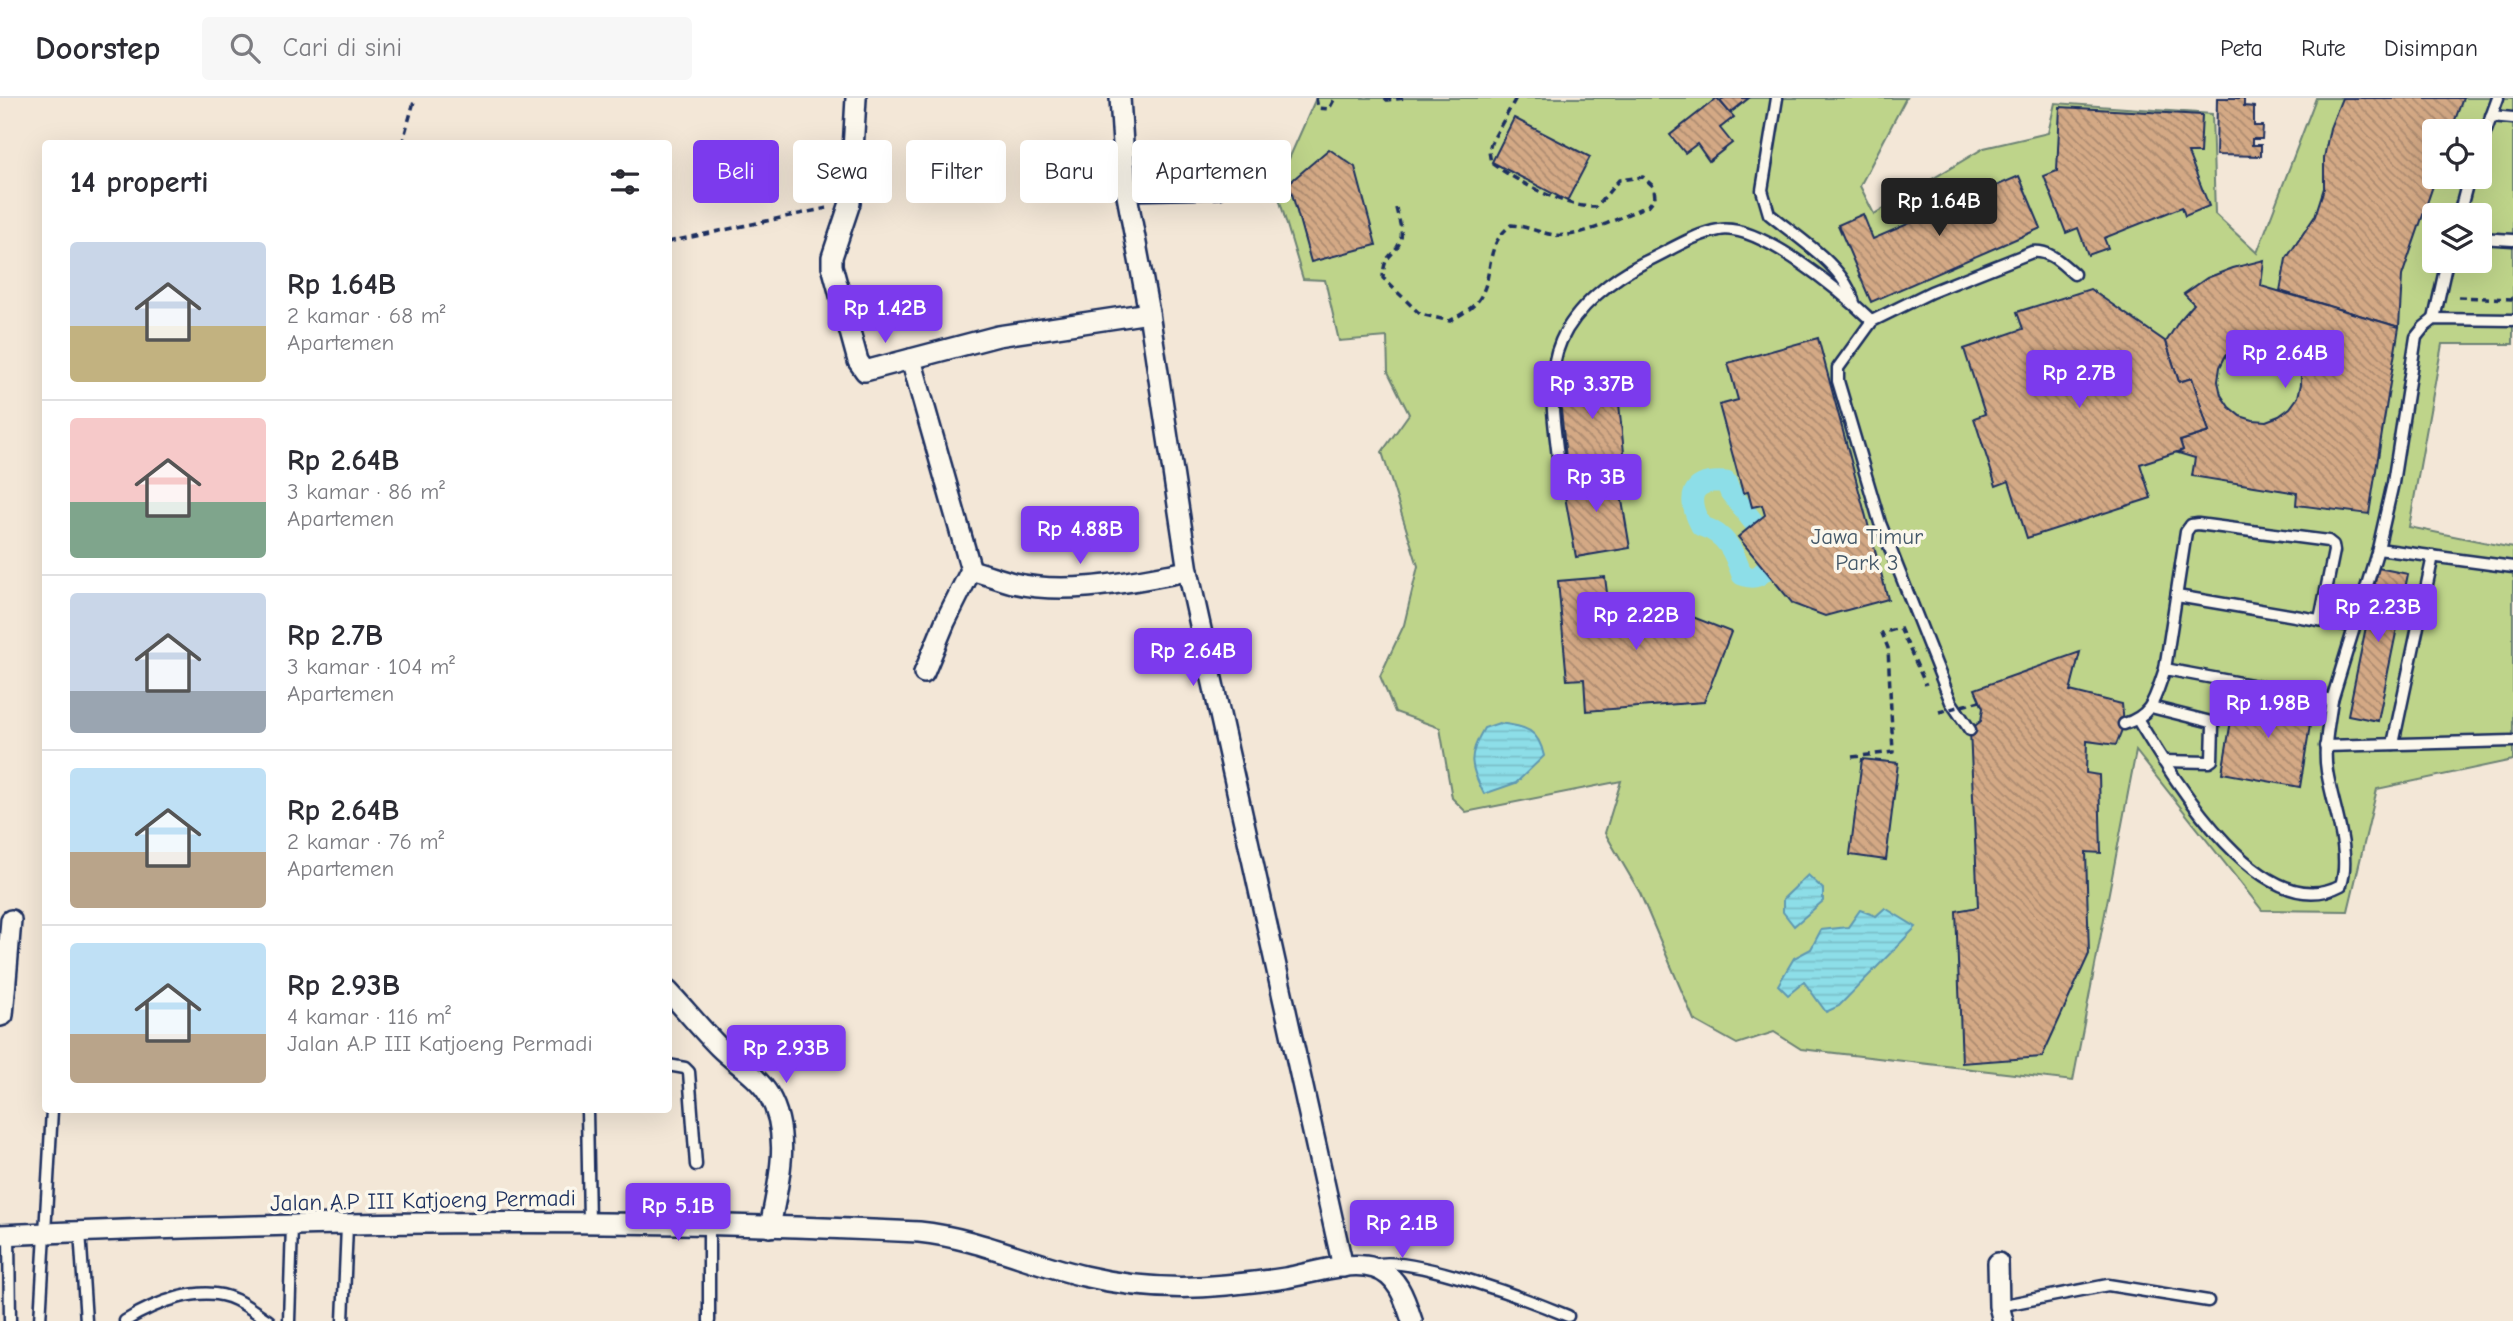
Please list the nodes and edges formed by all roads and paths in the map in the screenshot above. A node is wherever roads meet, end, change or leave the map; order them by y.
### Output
1 (415, 98) edge
2 (856, 98) edge
3 (1120, 98) edge
4 (1315, 98) edge
5 (1335, 98) edge
6 (1385, 98) edge
7 (1405, 98) edge
8 (1516, 98) edge
9 (1777, 98) edge
10 (2498, 98) edge
11 (2491, 116) junction
12 (2513, 118) edge
13 (2490, 119) edge
14 (403, 140) edge
15 (854, 140) edge
16 (1126, 190) junction
17 (1132, 190) edge
18 (850, 203) joint
19 (1396, 208) dead end
20 (2492, 239) edge
21 (2513, 240) edge
22 (672, 241) edge
23 (2444, 273) edge
24 (2074, 274) dead end
25 (2458, 297) dead end
26 (2513, 299) edge
27 (1854, 304) junction
28 (1149, 313) junction
29 (2434, 319) junction
30 (2513, 320) edge
31 (1872, 321) junction
32 (911, 359) junction
33 (1559, 468) dead end
34 (2378, 549) junction
35 (2433, 556) junction
36 (2513, 567) edge
37 (971, 570) junction
38 (1188, 571) junction
39 (2178, 596) junction
40 (2320, 620) junction
41 (2354, 626) junction
42 (2165, 669) junction
43 (924, 673) dead end
44 (1928, 688) dead end
45 (1933, 700) dead end
46 (2332, 700) junction
47 (1980, 701) dead end
48 (2151, 708) junction
49 (2138, 720) junction
50 (2124, 724) dead end
51 (1970, 730) dead end
52 (2513, 741) edge
53 (2393, 744) junction
54 (2325, 746) junction
55 (1852, 757) dead end
56 (2163, 761) junction
57 (11, 920) dead end
58 (672, 996) edge
59 (0, 1016) edge
60 (672, 1066) edge
61 (52, 1113) edge
62 (587, 1113) edge
63 (696, 1165) dead end
64 (589, 1223) junction
65 (709, 1223) junction
66 (292, 1226) junction
67 (347, 1226) junction
68 (770, 1227) junction
69 (80, 1231) junction
70 (44, 1233) junction
71 (4, 1235) edge
72 (1998, 1263) dead end
73 (1343, 1267) junction
74 (1371, 1267) junction
75 (5, 1274) edge
76 (2208, 1301) dead end
77 (2001, 1314) edge
78 (1568, 1316) dead end
79 (10, 1321) edge
80 (40, 1321) edge
81 (86, 1321) edge
82 (125, 1321) edge
83 (269, 1321) edge
84 (289, 1321) edge
85 (343, 1321) edge
86 (709, 1321) edge
87 (1412, 1321) edge

1 - 14 path
2 - 15 street
3 - 16 street
4 - 5 path
6 - 7 path
8 - 19 path
9 - 27 lane
10 - 11 lane
11 - 12 lane
11 - 13 lane
16 - 17 street
16 - 28 street
18 - 22 path
18 - 32 street
20 - 21 lane
23 - 29 lane
24 - 31 lane
25 - 26 path
27 - 31 lane
27 - 33 lane
28 - 32 street
28 - 38 street
29 - 30 lane
29 - 34 lane
31 - 51 lane
32 - 37 street
34 - 35 lane
34 - 41 lane
35 - 36 lane
35 - 53 lane
37 - 38 street
37 - 43 street
38 - 73 street
39 - 40 lane
39 - 40 lane
39 - 42 lane
40 - 41 lane
41 - 46 lane
42 - 46 lane
42 - 48 lane
44 - 55 path
45 - 47 path, bridge
46 - 54 lane
48 - 49 lane
48 - 56 lane
49 - 50 lane
49 - 56 lane
52 - 53 lane
53 - 54 lane
54 - 56 lane
57 - 59 street
58 - 68 street
60 - 63 lane
61 - 70 lane
62 - 64 lane
64 - 65 street, Jalan A.P III Katjoeng Permadi
64 - 67 street, Jalan A.P III Katjoeng Permadi
65 - 68 street, Jalan A.P III Katjoeng Permadi
65 - 86 lane
66 - 67 street, Jalan A.P III Katjoeng Permadi
66 - 69 street, Jalan A.P III Katjoeng Permadi
66 - 84 lane
67 - 85 lane
68 - 73 street, Jalan A.P III Katjoeng Permadi
69 - 70 street, Jalan A.P III Katjoeng Permadi
69 - 81 lane
70 - 71 street, Jalan A.P III Katjoeng Permadi
70 - 80 lane
71 - 75 lane
72 - 77 street
73 - 74 street, Jalan A.P III Katjoeng Permadi
74 - 78 lane
74 - 87 street
75 - 79 lane
76 - 77 lane
82 - 83 lane

